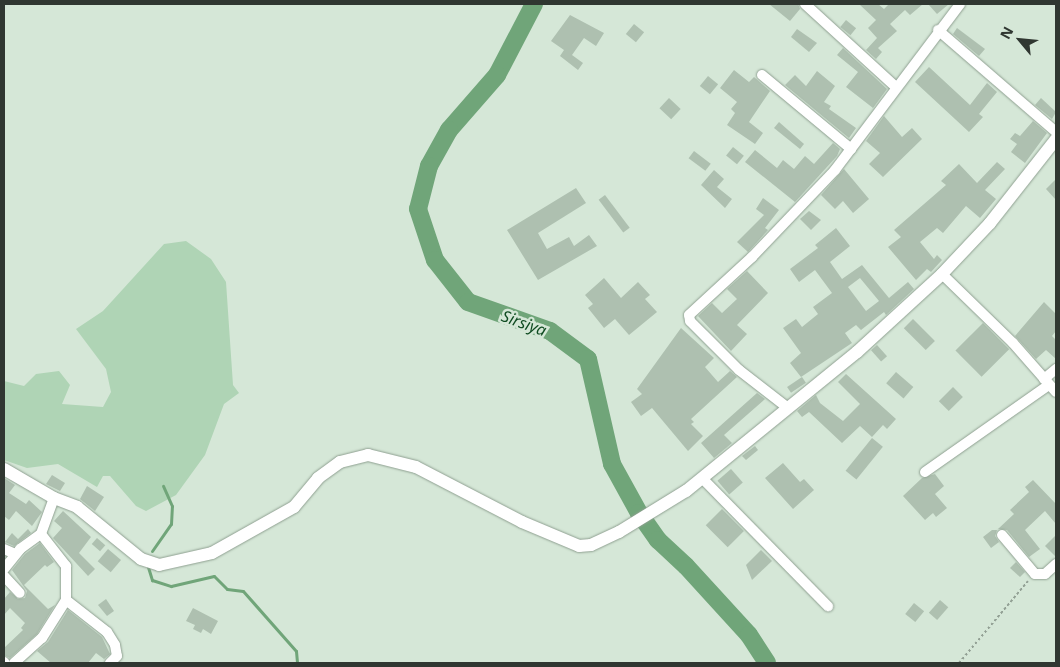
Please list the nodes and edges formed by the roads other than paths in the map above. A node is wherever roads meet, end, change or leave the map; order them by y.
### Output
1 (804, 4) edge
2 (960, 4) edge
3 (938, 30) junction
4 (762, 75) dead end
5 (896, 86) junction
6 (1056, 132) edge
7 (1056, 139) edge
8 (851, 149) junction
9 (942, 274) junction
10 (1056, 369) edge
11 (1050, 385) edge
12 (788, 408) junction
13 (4, 469) edge
14 (925, 472) dead end
15 (702, 478) junction
16 (54, 498) junction
17 (41, 534) junction
18 (1002, 535) dead end
19 (4, 549) edge
20 (15, 554) junction
21 (1056, 564) edge
22 (4, 569) edge
23 (4, 576) edge
24 (20, 594) dead end
25 (66, 600) junction
26 (828, 606) dead end
27 (14, 663) edge
28 (110, 663) edge

1 - 5 street
2 - 3 street
3 - 5 street
3 - 6 street
4 - 8 street
5 - 8 street
7 - 9 street
8 - 12 street
9 - 11 street
9 - 12 street
10 - 11 street
11 - 14 street
12 - 15 street
13 - 16 street
15 - 16 street
15 - 26 street
16 - 17 street
17 - 20 street
17 - 25 street
18 - 21 street
19 - 20 street
20 - 22 street
23 - 24 street
25 - 27 street
25 - 28 street

